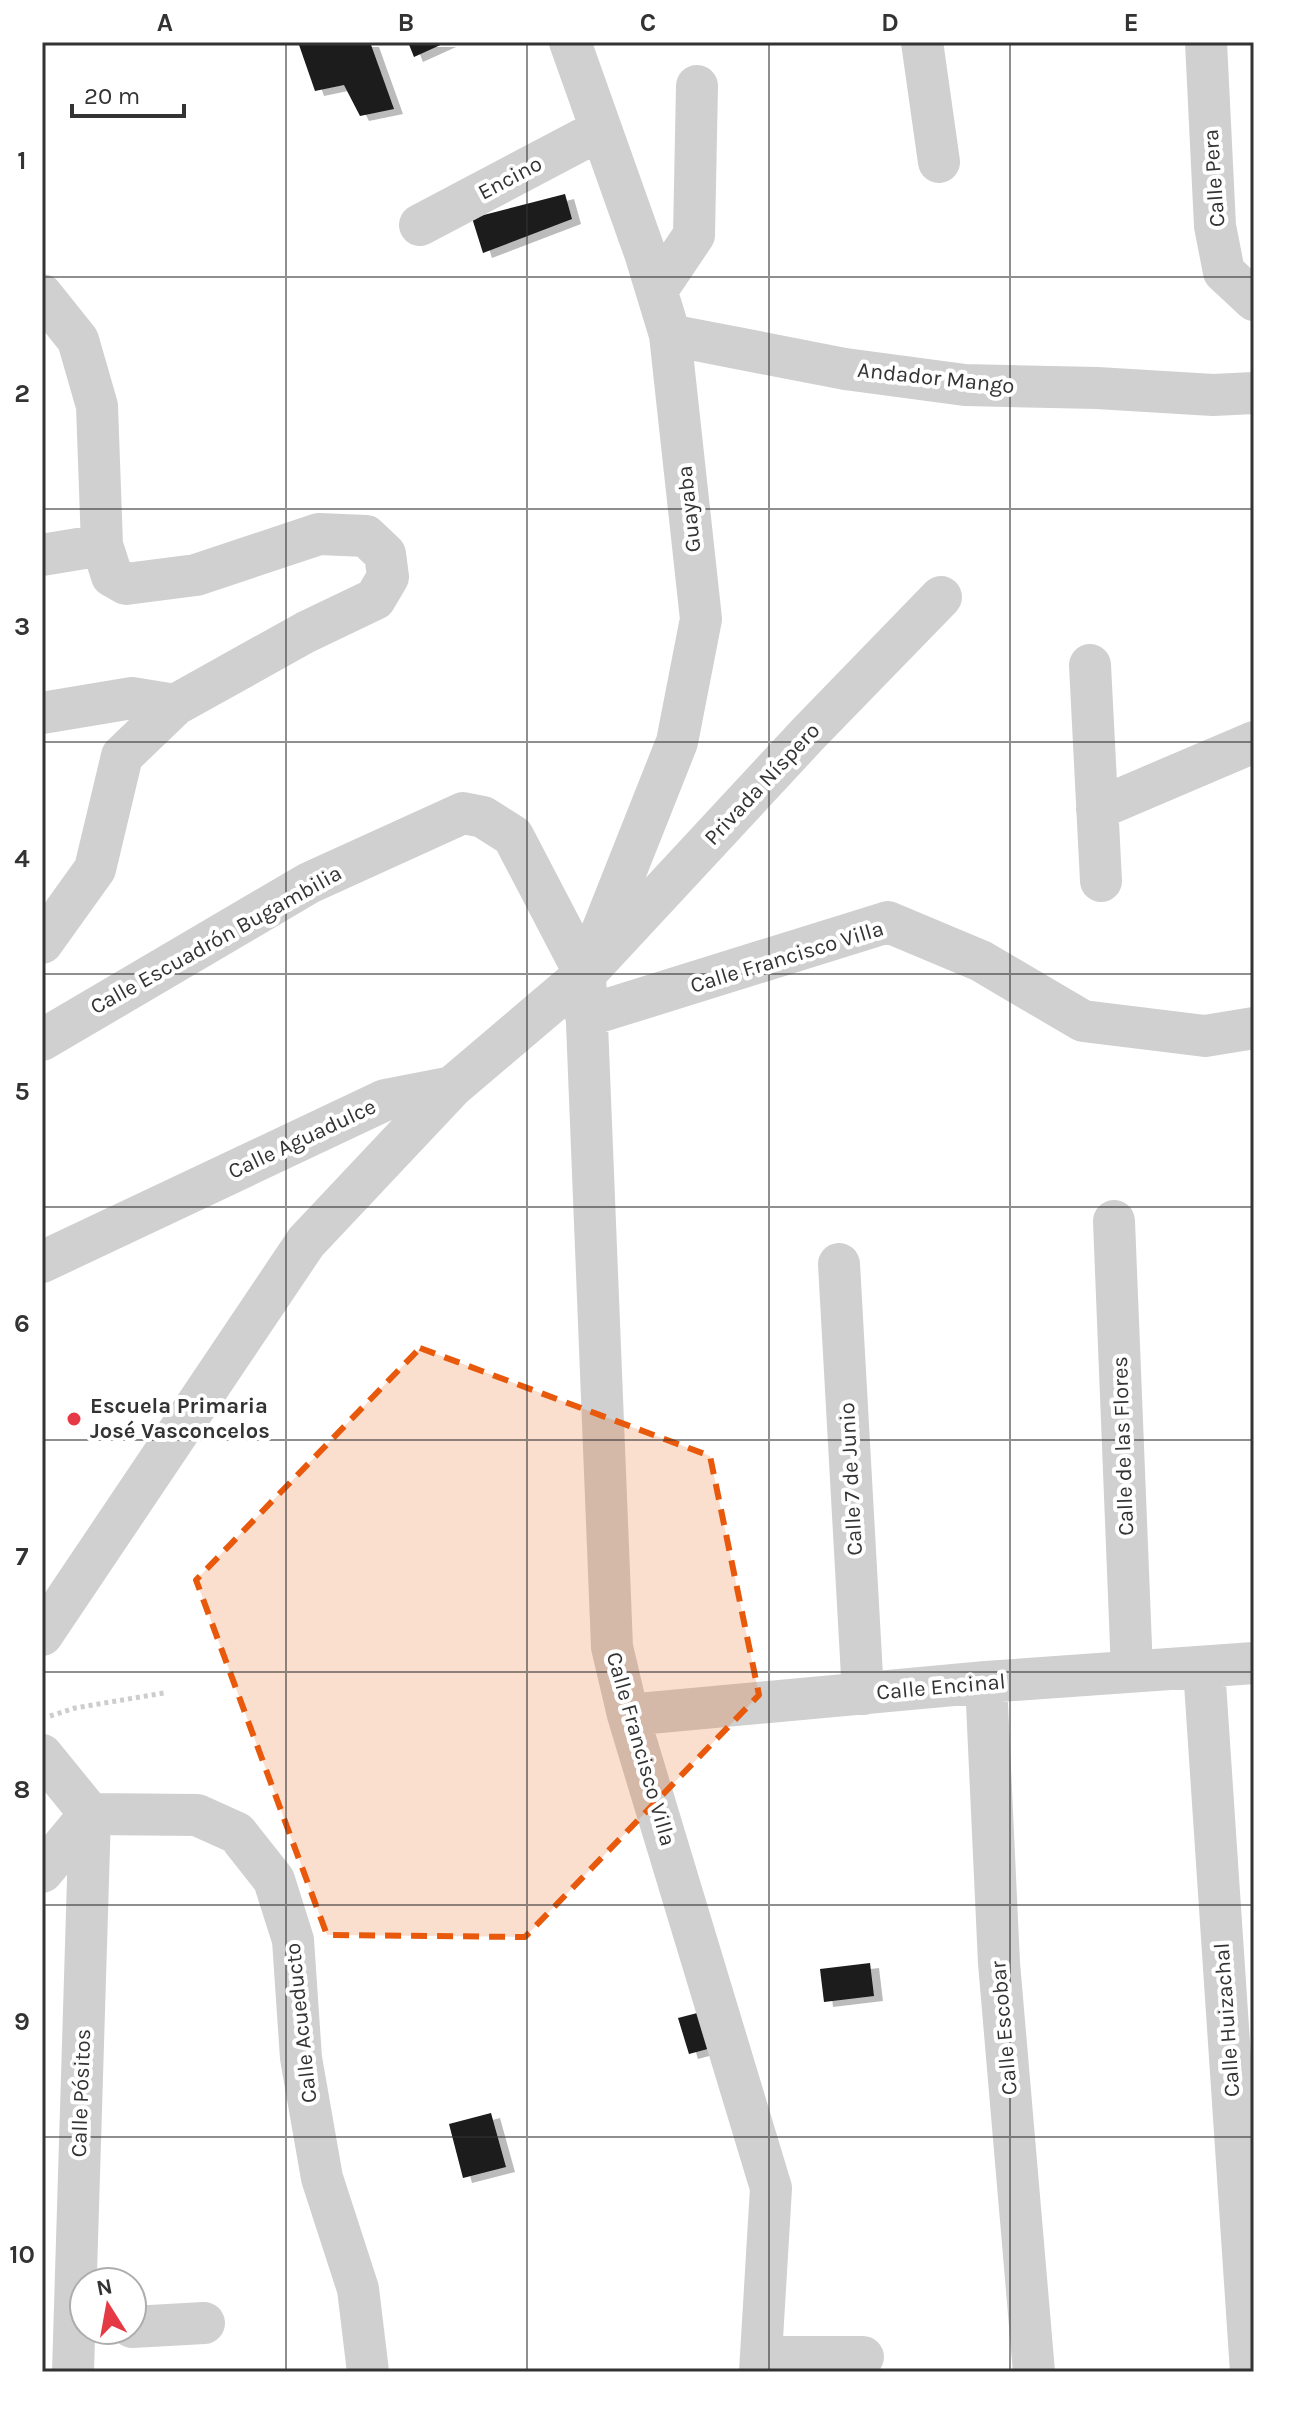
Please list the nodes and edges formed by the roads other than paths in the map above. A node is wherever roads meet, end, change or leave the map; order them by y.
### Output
1 (570, 42) edge
2 (922, 42) edge
3 (1206, 42) edge
4 (697, 86) dead end
5 (600, 130) junction
6 (939, 162) dead end
7 (420, 225) dead end
8 (657, 290) junction
9 (42, 295) edge
10 (1254, 300) edge
11 (670, 335) junction
12 (60, 342) edge
13 (1254, 393) edge
14 (102, 545) junction
15 (42, 555) edge
16 (941, 597) dead end
17 (1090, 665) dead end
18 (175, 705) junction
19 (42, 713) edge
20 (1254, 742) edge
21 (1097, 809) junction
22 (1101, 881) dead end
23 (42, 943) edge
24 (585, 974) junction
25 (586, 1016) junction
26 (1254, 1028) edge
27 (42, 1040) edge
28 (452, 1087) junction
29 (1114, 1221) dead end
30 (42, 1262) edge
31 (839, 1264) dead end
32 (42, 1635) edge
33 (1254, 1663) edge
34 (1204, 1668) junction
35 (1132, 1671) junction
36 (986, 1682) junction
37 (863, 1694) junction
38 (628, 1715) junction
39 (42, 1755) edge
40 (90, 1814) junction
41 (42, 1872) edge
42 (84, 2266) edge
43 (204, 2323) dead end
44 (148, 2326) edge
45 (79, 2346) edge
46 (863, 2357) dead end
47 (761, 2365) edge
48 (73, 2372) edge
49 (368, 2372) edge
50 (1034, 2372) edge
51 (1251, 2372) edge

1 - 5 street, Guayaba
2 - 6 street
3 - 10 street, Calle Pera
4 - 8 street
5 - 7 street, Encino
5 - 8 street, Guayaba
8 - 11 street, Guayaba
9 - 12 street
11 - 13 street, Andador Mango
11 - 24 street, Guayaba
12 - 14 street
14 - 15 street
14 - 18 street
16 - 24 street, Privada Níspero
17 - 21 street
18 - 19 street
18 - 23 street
20 - 21 street
21 - 22 street
24 - 25 street, Calle Francisco Villa
24 - 27 street, Calle Escuadrón Bugambilia
24 - 28 street, Calle Aguadulce
25 - 26 street, Calle Francisco Villa
25 - 38 street, Calle Francisco Villa
28 - 30 street, Calle Aguadulce
28 - 32 street
29 - 35 street, Calle de las Flores
31 - 37 street, Calle 7 de Junio
33 - 34 street, Calle Encinal
34 - 35 street, Calle Encinal
34 - 51 street, Calle Huizachal
35 - 36 street, Calle Encinal
36 - 37 street, Calle Encinal
36 - 50 street, Calle Escobar
37 - 38 street, Calle Encinal
38 - 47 street, Calle Francisco Villa
39 - 40 street
40 - 41 street
40 - 42 street, Calle Pósitos
40 - 49 street, Calle Acueducto
43 - 44 street
45 - 48 street, Calle Pósitos
46 - 47 street

